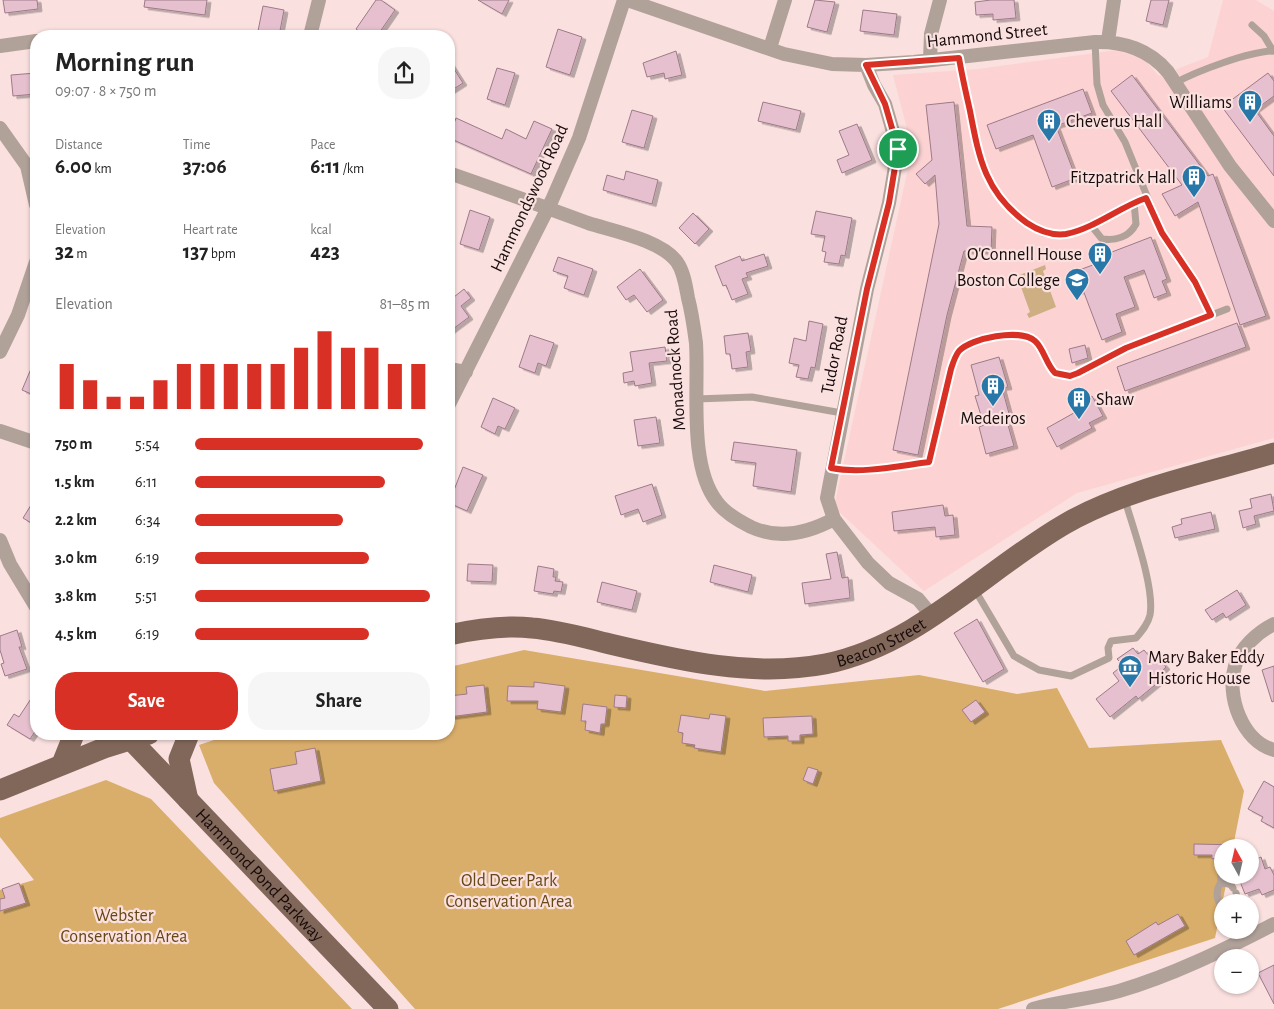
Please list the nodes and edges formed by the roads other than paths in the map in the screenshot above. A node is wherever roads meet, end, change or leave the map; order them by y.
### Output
1 (319, 0) edge
2 (625, 0) edge
3 (785, 0) edge
4 (940, 0) edge
5 (1114, 0) edge
6 (1252, 25) dead end
7 (312, 30) edge
8 (30, 42) edge
9 (1102, 42) junction
10 (0, 46) edge
11 (770, 48) junction
12 (1274, 51) edge
13 (959, 58) junction
14 (930, 60) junction
15 (866, 65) junction
16 (1175, 83) junction
17 (0, 128) edge
18 (4, 140) edge
19 (455, 175) edge
20 (30, 179) edge
21 (1146, 198) junction
22 (1134, 202) junction
23 (549, 208) junction
24 (1274, 221) edge
25 (1090, 224) junction
26 (30, 279) edge
27 (1227, 309) dead end
28 (1211, 315) junction
29 (0, 352) edge
30 (455, 370) edge
31 (466, 372) junction
32 (455, 393) edge
33 (696, 399) junction
34 (842, 413) junction
35 (0, 431) edge
36 (30, 441) edge
37 (1274, 453) edge
38 (831, 468) junction
39 (1125, 498) junction
40 (834, 519) junction
41 (0, 540) edge
42 (974, 587) junction
43 (30, 597) edge
44 (933, 617) junction
45 (1274, 624) edge
46 (455, 634) edge
47 (72, 740) edge
48 (125, 740) edge
49 (138, 740) edge
50 (187, 740) edge
51 (1274, 750) edge
52 (62, 764) junction
53 (0, 790) edge
54 (189, 802) junction
55 (1228, 884) edge
56 (1236, 894) edge
57 (1274, 924) edge
58 (1259, 929) edge
59 (1235, 939) edge
60 (388, 1009) edge
61 (1033, 1009) edge

1 - 7 street
2 - 11 street, Hammond Street
2 - 23 street, Hammondswood Road
3 - 11 street
4 - 14 street
5 - 9 street
6 - 12 lane
8 - 10 street
9 - 13 street, Hammond Street
9 - 16 street, Hammond Street
9 - 21 lane
11 - 15 street, Hammond Street
12 - 16 lane
13 - 14 street, Hammond Street
13 - 25 lane
14 - 15 street, Hammond Street
15 - 34 street, Tudor Road
16 - 24 street, Hammond Street
17 - 18 street
18 - 20 street
19 - 23 street, Monadnock Road
21 - 22 lane
21 - 28 lane
22 - 25 lane
22 - 25 lane
23 - 31 street, Hammondswood Road
23 - 33 street, Monadnock Road
26 - 29 street
27 - 28 lane
28 - 38 lane
30 - 31 street
31 - 32 street, Hammondswood Road
33 - 34 lane
33 - 40 street, Monadnock Road
34 - 38 street, Tudor Road
35 - 36 street
37 - 39 main road, Beacon Street
38 - 40 street, Tudor Road
39 - 42 main road, Beacon Street
39 - 42 lane
40 - 44 street, Tudor Road
41 - 43 street
42 - 44 main road, Beacon Street
44 - 46 main road, Beacon Street
45 - 51 street
47 - 52 main road
48 - 52 main road
49 - 54 main road, Hammond Pond Parkway
50 - 54 main road
52 - 53 main road
54 - 60 main road, Hammond Pond Parkway
55 - 56 lane
57 - 58 street
59 - 61 street

